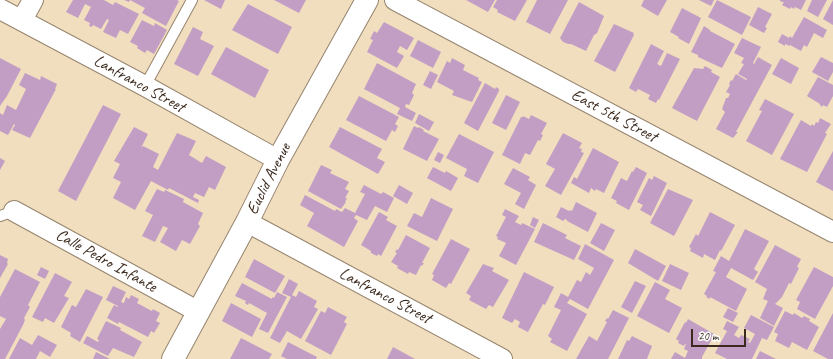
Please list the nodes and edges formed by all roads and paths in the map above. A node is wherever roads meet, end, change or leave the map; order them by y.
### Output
1 (33, 0) edge
2 (192, 0) edge
3 (366, 0) edge
4 (395, 0) edge
5 (0, 9) edge
6 (22, 20) junction
7 (145, 86) junction
8 (278, 160) junction
9 (7, 213) edge
10 (247, 222) junction
11 (833, 232) edge
12 (199, 312) junction
13 (173, 359) edge
14 (502, 359) edge

1 - 6 street
2 - 7 lane
3 - 8 street, Euclid Avenue
4 - 11 street, East 5th Street
5 - 6 street, Lanfranco Street
6 - 7 street, Lanfranco Street
7 - 8 street, Lanfranco Street
8 - 10 street, Euclid Avenue
9 - 12 street, Calle Pedro Infante
10 - 12 street, Euclid Avenue
10 - 14 street, Lanfranco Street
12 - 13 street, Euclid Avenue

